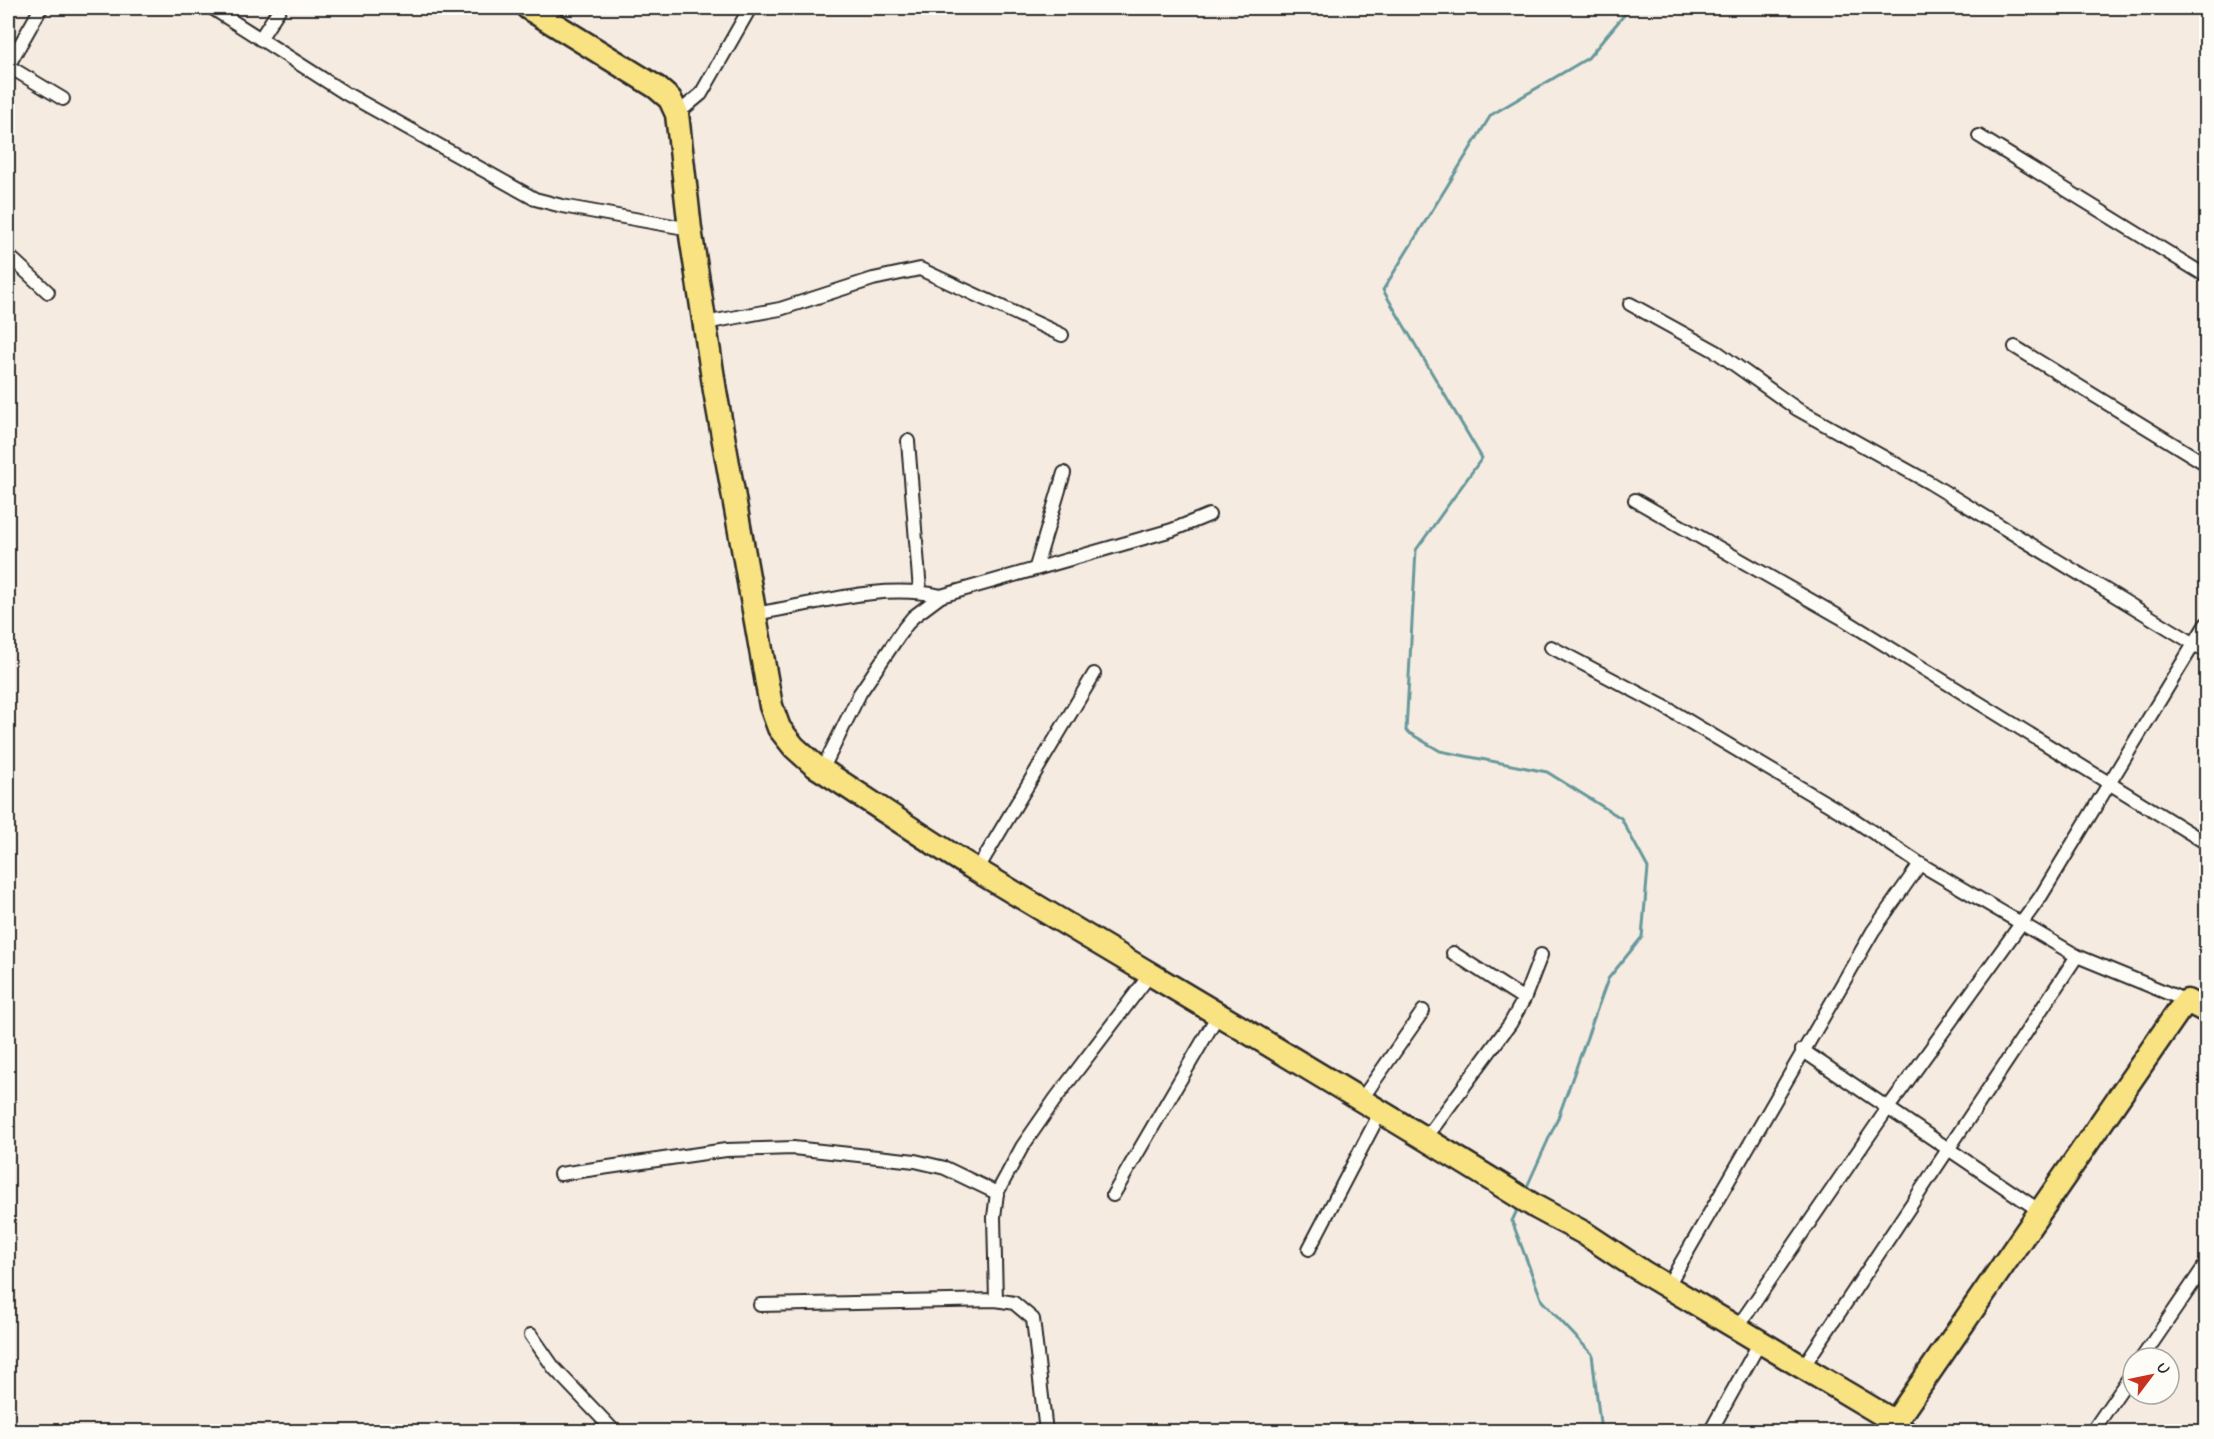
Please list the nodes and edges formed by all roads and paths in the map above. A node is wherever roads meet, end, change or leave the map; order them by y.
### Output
1 (41, 8) edge
2 (212, 8) edge
3 (280, 8) edge
4 (528, 8) edge
5 (750, 8) edge
6 (261, 39) junction
7 (8, 66) edge
8 (63, 99) dead end
9 (677, 114) junction
10 (1979, 136) dead end
11 (690, 229) junction
12 (8, 255) edge
13 (2206, 276) edge
14 (48, 292) dead end
15 (1630, 304) dead end
16 (705, 323) junction
17 (1062, 335) dead end
18 (2015, 347) dead end
19 (908, 441) dead end
20 (2206, 464) edge
21 (1064, 473) dead end
22 (1635, 500) dead end
23 (1209, 515) dead end
24 (1036, 567) junction
25 (920, 591) junction
26 (941, 596) junction
27 (753, 614) junction
28 (2206, 624) edge
29 (2194, 643) junction
30 (1551, 647) dead end
31 (2206, 651) edge
32 (1094, 674) dead end
33 (822, 770) junction
34 (2110, 784) junction
35 (2206, 843) edge
36 (1920, 864) junction
37 (977, 870) junction
38 (2021, 923) junction
39 (1453, 953) dead end
40 (1541, 955) dead end
41 (2077, 956) junction
42 (1152, 972) junction
43 (1524, 999) junction
44 (2197, 1006) edge
45 (1423, 1011) dead end
46 (1218, 1016) junction
47 (1802, 1050) junction
48 (1361, 1100) junction
49 (1888, 1108) junction
50 (1380, 1113) junction
51 (1425, 1139) junction
52 (1947, 1149) junction
53 (560, 1174) dead end
54 (997, 1193) junction
55 (1113, 1195) dead end
56 (2040, 1211) junction
57 (1309, 1249) dead end
58 (2206, 1264) edge
59 (1667, 1287) junction
60 (996, 1300) junction
61 (760, 1305) dead end
62 (1737, 1328) junction
63 (531, 1335) dead end
64 (1760, 1342) junction
65 (2150, 1346) edge
66 (1803, 1367) junction
67 (2121, 1389) edge
68 (1898, 1428) edge
69 (615, 1431) edge
70 (1046, 1431) edge
71 (1710, 1431) edge
72 (2092, 1431) edge

1 - 7 street
2 - 6 street
3 - 6 street
4 - 9 highway
5 - 9 street
6 - 11 street
7 - 8 street
9 - 11 highway
10 - 13 street
11 - 16 highway
12 - 14 street
15 - 29 street
16 - 17 street
16 - 27 highway
18 - 20 street
19 - 25 street
21 - 24 street
22 - 34 street
23 - 24 street
24 - 26 street
25 - 26 street
25 - 27 street
26 - 33 street
27 - 33 highway
28 - 29 street
29 - 31 street
29 - 34 street
30 - 36 street
32 - 37 street
33 - 37 highway
34 - 35 street
34 - 38 street
36 - 38 street
36 - 47 street
37 - 42 highway
38 - 41 street
38 - 49 street
39 - 43 street
40 - 43 street
41 - 44 street
41 - 52 street
42 - 46 highway
42 - 54 street
43 - 51 street
44 - 56 highway
45 - 48 street
46 - 48 highway
46 - 55 street
47 - 49 street
47 - 59 street
48 - 50 highway
49 - 52 street
49 - 62 street
50 - 51 highway
50 - 57 street
51 - 59 highway
52 - 56 street
52 - 66 street
53 - 54 street
54 - 60 street
56 - 68 highway
58 - 65 street
59 - 62 highway
60 - 61 street
60 - 70 street
62 - 64 highway
63 - 69 street
64 - 66 highway
64 - 71 street
66 - 68 highway
67 - 72 street

